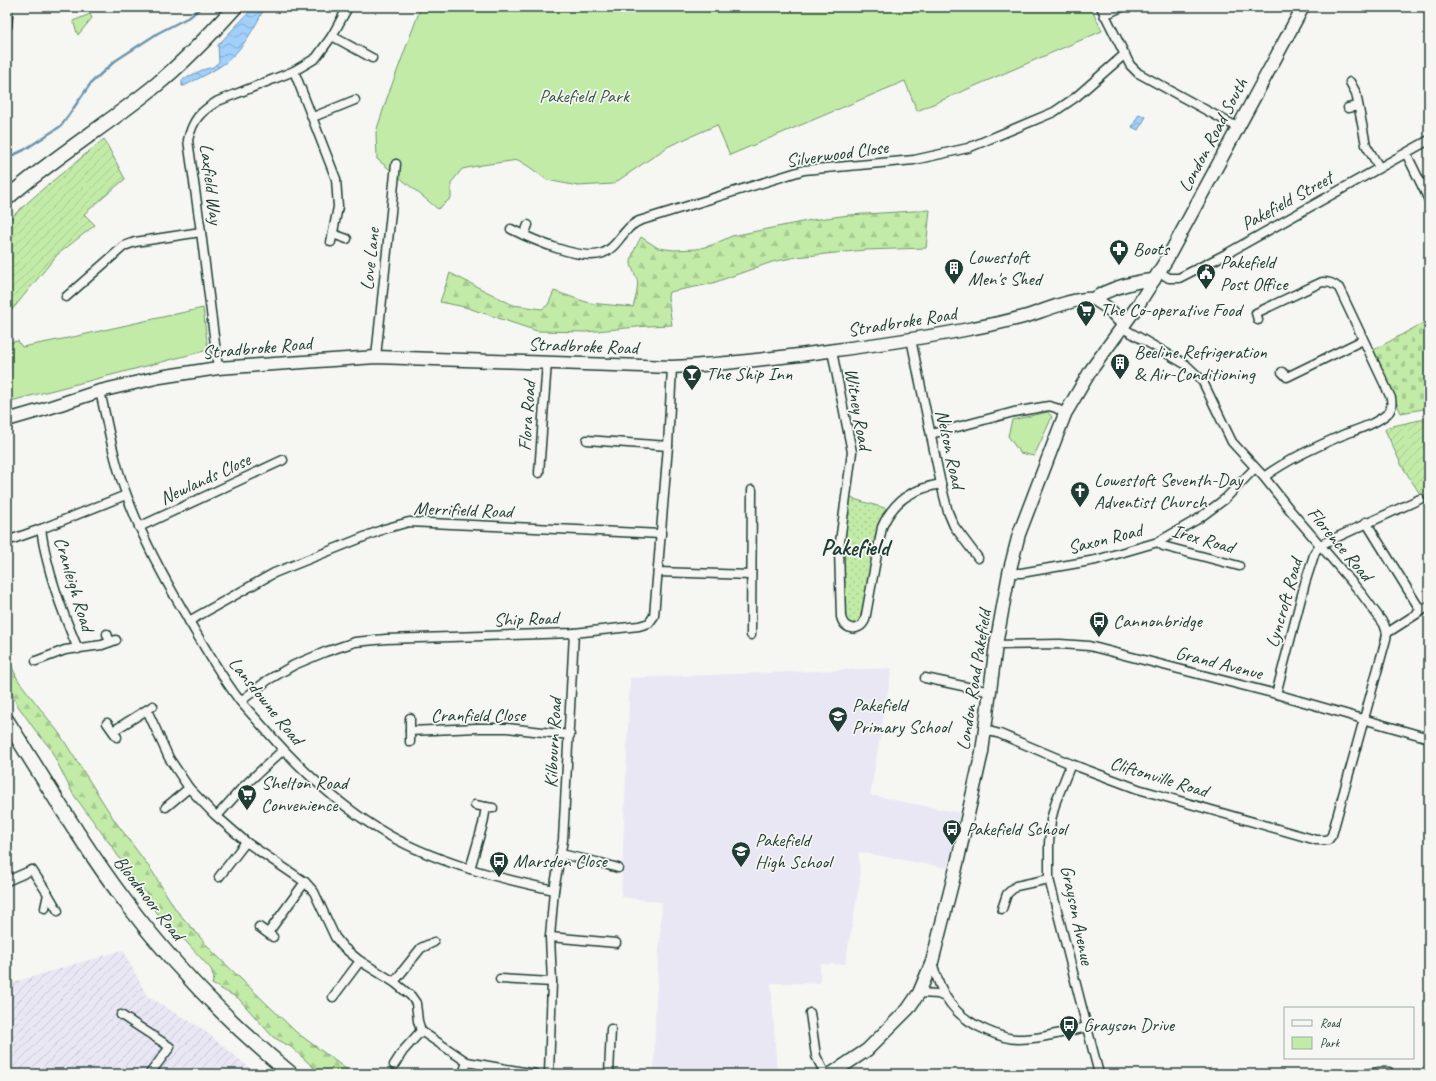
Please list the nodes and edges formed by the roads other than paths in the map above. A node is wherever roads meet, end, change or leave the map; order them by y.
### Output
1 (7, 7) edge
2 (235, 7) edge
3 (348, 7) edge
4 (1122, 7) edge
5 (1303, 7) edge
6 (1102, 11) edge
7 (7, 27) edge
8 (332, 36) junction
9 (197, 46) junction
10 (1125, 54) junction
11 (372, 58) dead end
12 (294, 71) junction
13 (1350, 82) dead end
14 (355, 100) dead end
15 (1358, 106) junction
16 (1348, 108) dead end
17 (313, 117) junction
18 (1237, 127) junction
19 (1429, 140) edge
20 (1406, 154) junction
21 (396, 164) dead end
22 (1379, 168) junction
23 (7, 187) edge
24 (7, 198) edge
25 (1429, 200) edge
26 (528, 225) dead end
27 (511, 229) dead end
28 (201, 232) junction
29 (524, 235) junction
30 (347, 239) dead end
31 (1157, 276) junction
32 (66, 297) dead end
33 (1094, 299) junction
34 (1255, 314) dead end
35 (1122, 325) junction
36 (911, 339) junction
37 (1363, 340) junction
38 (832, 351) junction
39 (376, 357) junction
40 (547, 362) junction
41 (672, 367) junction
42 (218, 368) junction
43 (1286, 377) dead end
44 (100, 391) junction
45 (1065, 414) junction
46 (7, 420) edge
47 (931, 434) junction
48 (588, 440) dead end
49 (668, 446) junction
50 (283, 460) dead end
51 (1255, 468) junction
52 (539, 473) dead end
53 (1264, 477) junction
54 (941, 484) junction
55 (752, 490) dead end
56 (126, 495) junction
57 (1420, 499) dead end
58 (1366, 522) junction
59 (139, 527) junction
60 (41, 529) junction
61 (661, 534) junction
62 (7, 540) edge
63 (1158, 542) junction
64 (1320, 545) junction
65 (978, 558) dead end
66 (1239, 566) dead end
67 (658, 572) junction
68 (1009, 573) junction
69 (751, 575) junction
70 (1429, 606) edge
71 (1421, 611) junction
72 (189, 621) junction
73 (1387, 633) junction
74 (107, 634) dead end
75 (574, 634) junction
76 (751, 635) dead end
77 (996, 644) junction
78 (78, 648) junction
79 (39, 662) dead end
80 (924, 678) dead end
81 (991, 692) junction
82 (1276, 694) junction
83 (241, 701) junction
84 (410, 718) dead end
85 (1364, 720) junction
86 (7, 721) edge
87 (107, 724) dead end
88 (985, 730) junction
89 (410, 731) junction
90 (570, 735) junction
91 (1429, 738) edge
92 (410, 742) dead end
93 (283, 750) junction
94 (1071, 764) junction
95 (189, 788) junction
96 (160, 800) dead end
97 (475, 805) dead end
98 (217, 816) junction
99 (246, 842) junction
100 (561, 854) junction
101 (618, 868) dead end
102 (470, 869) junction
103 (219, 877) dead end
104 (1050, 879) junction
105 (7, 881) edge
106 (305, 882) junction
107 (554, 890) junction
108 (48, 894) junction
109 (45, 908) dead end
110 (1002, 910) dead end
111 (58, 911) dead end
112 (259, 927) dead end
113 (550, 937) junction
114 (434, 942) dead end
115 (616, 943) dead end
116 (360, 961) junction
117 (932, 962) junction
118 (500, 980) dead end
119 (394, 982) junction
120 (552, 982) junction
121 (919, 993) junction
122 (333, 996) dead end
123 (945, 997) junction
124 (810, 1013) dead end
125 (121, 1015) dead end
126 (1087, 1027) junction
127 (611, 1029) dead end
128 (421, 1031) junction
129 (467, 1062) junction
130 (394, 1065) dead end
131 (151, 1073) edge
132 (1390, 1073) edge
133 (291, 1074) edge
134 (463, 1074) edge
135 (535, 1074) edge
136 (549, 1074) edge
137 (609, 1074) edge
138 (825, 1074) edge
139 (831, 1074) edge
140 (1099, 1074) edge
141 (1366, 1074) edge

1 - 7 street
2 - 9 highway
3 - 8 street, Laxfield Way
4 - 6 street
5 - 18 main road, London Road South
6 - 10 street
8 - 11 street
8 - 12 street, Laxfield Way
9 - 23 highway
9 - 24 highway
10 - 18 street
10 - 29 street, Silverwood Close
12 - 17 street
12 - 28 street, Laxfield Way
13 - 15 street
14 - 17 street
15 - 16 street
15 - 22 street
17 - 30 street
18 - 31 main road, London Road South
19 - 20 street, Pakefield Street
20 - 22 street, Pakefield Street
20 - 25 street
21 - 39 street, Love Lane
22 - 31 street, Pakefield Street
26 - 29 street
27 - 29 street, Silverwood Close
28 - 32 street
28 - 42 street, Laxfield Way
31 - 33 main road, Stradbroke Road
31 - 35 main road, London Road Pakefield
33 - 35 main road
33 - 36 main road, Stradbroke Road
34 - 37 street
35 - 45 main road, London Road Pakefield
35 - 51 street, Florence Road
36 - 38 main road, Stradbroke Road
36 - 47 street, Nelson Road
37 - 43 street
37 - 53 street
38 - 41 main road, Stradbroke Road
38 - 54 street, Witney Road
39 - 40 main road, Stradbroke Road
39 - 42 main road, Stradbroke Road
40 - 41 main road, Stradbroke Road
40 - 52 street, Flora Road
41 - 49 street, Ship Road
42 - 44 main road, Stradbroke Road
44 - 46 main road, Stradbroke Road
44 - 56 street, Lansdowne Road
45 - 47 street
45 - 68 main road, London Road Pakefield
47 - 54 street, Nelson Road
48 - 49 street
49 - 61 street, Ship Road
50 - 59 street, Newlands Close
51 - 53 street, Florence Road
51 - 63 street, Saxon Road
53 - 64 street, Florence Road
54 - 65 street, Nelson Road
55 - 69 street
56 - 59 street, Lansdowne Road
56 - 60 street, Cranleigh Road
57 - 58 street
58 - 64 street
58 - 71 street
59 - 72 street, Lansdowne Road
60 - 62 street, Cranleigh Road
60 - 78 street, Cranleigh Road
61 - 67 street, Ship Road
61 - 72 street, Merrifield Road
63 - 66 street, Irex Road
63 - 68 street, Saxon Road
64 - 73 street, Florence Road
64 - 82 street, Lyncroft Road
67 - 69 street
67 - 75 street, Ship Road
68 - 77 main road, London Road Pakefield
69 - 76 street
70 - 71 street
71 - 73 street
72 - 83 street, Lansdowne Road
73 - 85 street
74 - 78 street, Cranleigh Road
75 - 83 street, Ship Road
75 - 90 street, Kilbourn Road
77 - 81 main road, London Road Pakefield
77 - 82 street, Grand Avenue
78 - 79 street, Cranleigh Road
80 - 81 street
81 - 88 main road, London Road Pakefield
82 - 85 street, Grand Avenue
83 - 93 street, Lansdowne Road
84 - 89 street, Cranfield Close
85 - 91 street, Grand Avenue
85 - 94 street, Cliftonville Road
86 - 133 highway, Bloodmoor Road
87 - 95 street
88 - 94 street, Cliftonville Road
88 - 117 main road, London Road Pakefield
89 - 90 street, Cranfield Close
89 - 92 street, Cranfield Close
90 - 100 street, Kilbourn Road
93 - 98 street
93 - 102 street, Lansdowne Road
94 - 104 street, Grayson Avenue
95 - 96 street
95 - 98 street
97 - 102 street
98 - 99 street
99 - 103 street
99 - 106 street
100 - 101 street
100 - 107 street, Kilbourn Road
102 - 107 street, Lansdowne Road
104 - 110 street
104 - 126 street, Grayson Avenue
105 - 108 street
106 - 112 street
106 - 116 street
107 - 113 street, Kilbourn Road
108 - 109 street
108 - 111 street
113 - 115 street
113 - 120 street, Kilbourn Road
114 - 119 street
116 - 119 street
116 - 122 street
117 - 121 main road, London Road Pakefield
117 - 123 street
118 - 120 street
119 - 128 street
120 - 136 street, Kilbourn Road
121 - 123 street
121 - 139 main road, London Road Pakefield
123 - 126 street
124 - 138 street
125 - 131 street
126 - 140 street, Grayson Avenue
127 - 137 street
128 - 129 street
128 - 130 street
129 - 134 street
129 - 135 street
132 - 141 street

